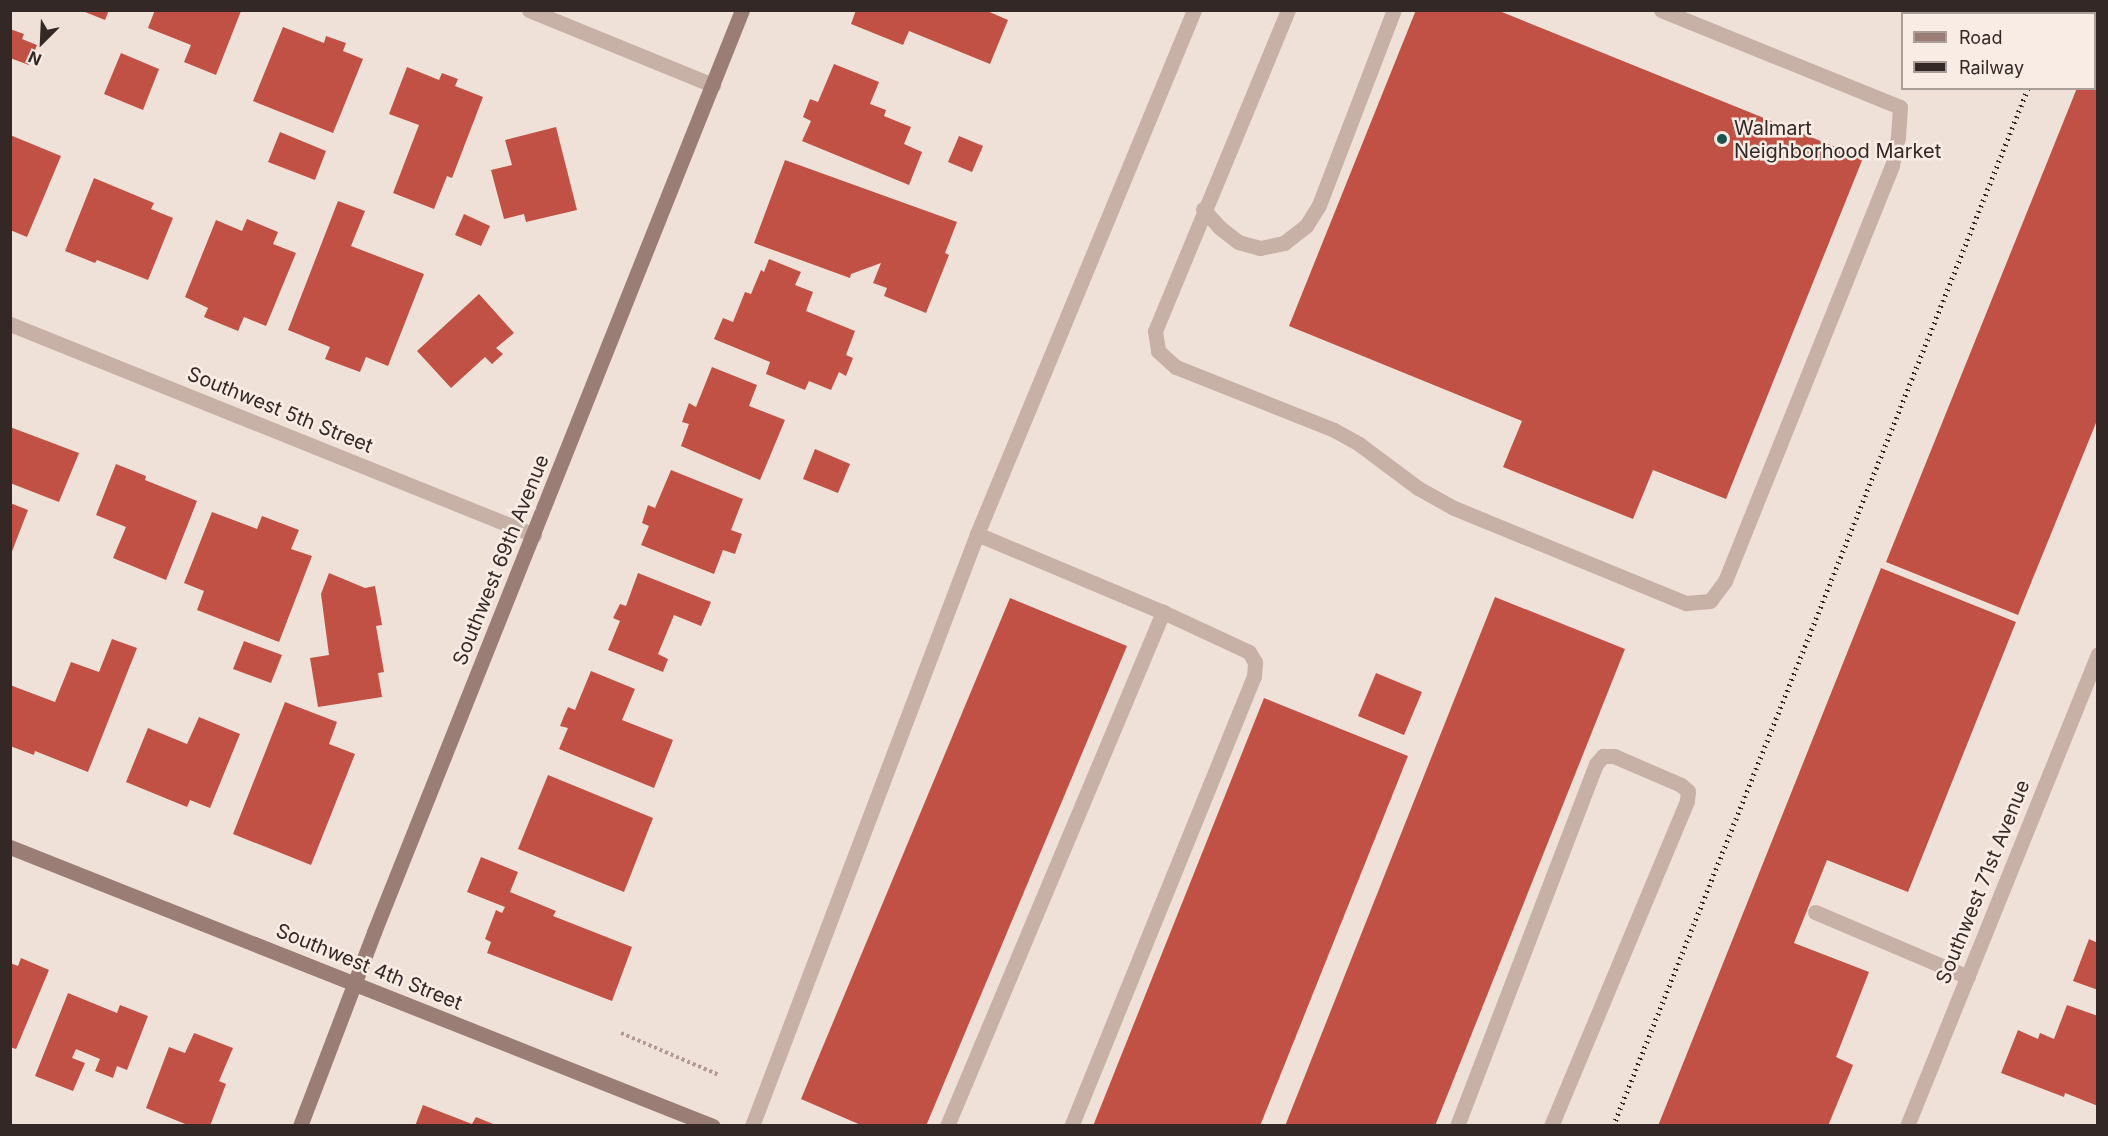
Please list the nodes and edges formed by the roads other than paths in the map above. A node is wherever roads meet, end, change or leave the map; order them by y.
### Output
1 (529, 10) edge
2 (742, 10) edge
3 (1194, 10) edge
4 (1288, 10) edge
5 (1394, 10) edge
6 (1660, 10) edge
7 (713, 84) junction
8 (1203, 209) junction
9 (10, 324) edge
10 (977, 534) junction
11 (534, 535) junction
12 (1163, 612) junction
13 (2097, 654) edge
14 (10, 847) edge
15 (1815, 912) dead end
16 (1968, 977) junction
17 (355, 983) junction
18 (300, 1125) edge
19 (713, 1125) edge
20 (752, 1125) edge
21 (947, 1125) edge
22 (1071, 1125) edge
23 (1457, 1125) edge
24 (1551, 1125) edge
25 (1907, 1125) edge

1 - 7 street
2 - 7 street, Southwest 69th Avenue
3 - 10 street
4 - 8 street
5 - 8 street
6 - 8 street
7 - 11 street, Southwest 69th Avenue
9 - 11 street, Southwest 5th Street
10 - 12 street
10 - 20 street
11 - 17 street, Southwest 69th Avenue
12 - 21 street
12 - 22 street
13 - 16 street, Southwest 71st Avenue
14 - 17 street, Southwest 4th Street
15 - 16 street
16 - 25 street, Southwest 71st Avenue
17 - 18 street, Southwest 69th Avenue
17 - 19 street, Southwest 4th Street
23 - 24 street

